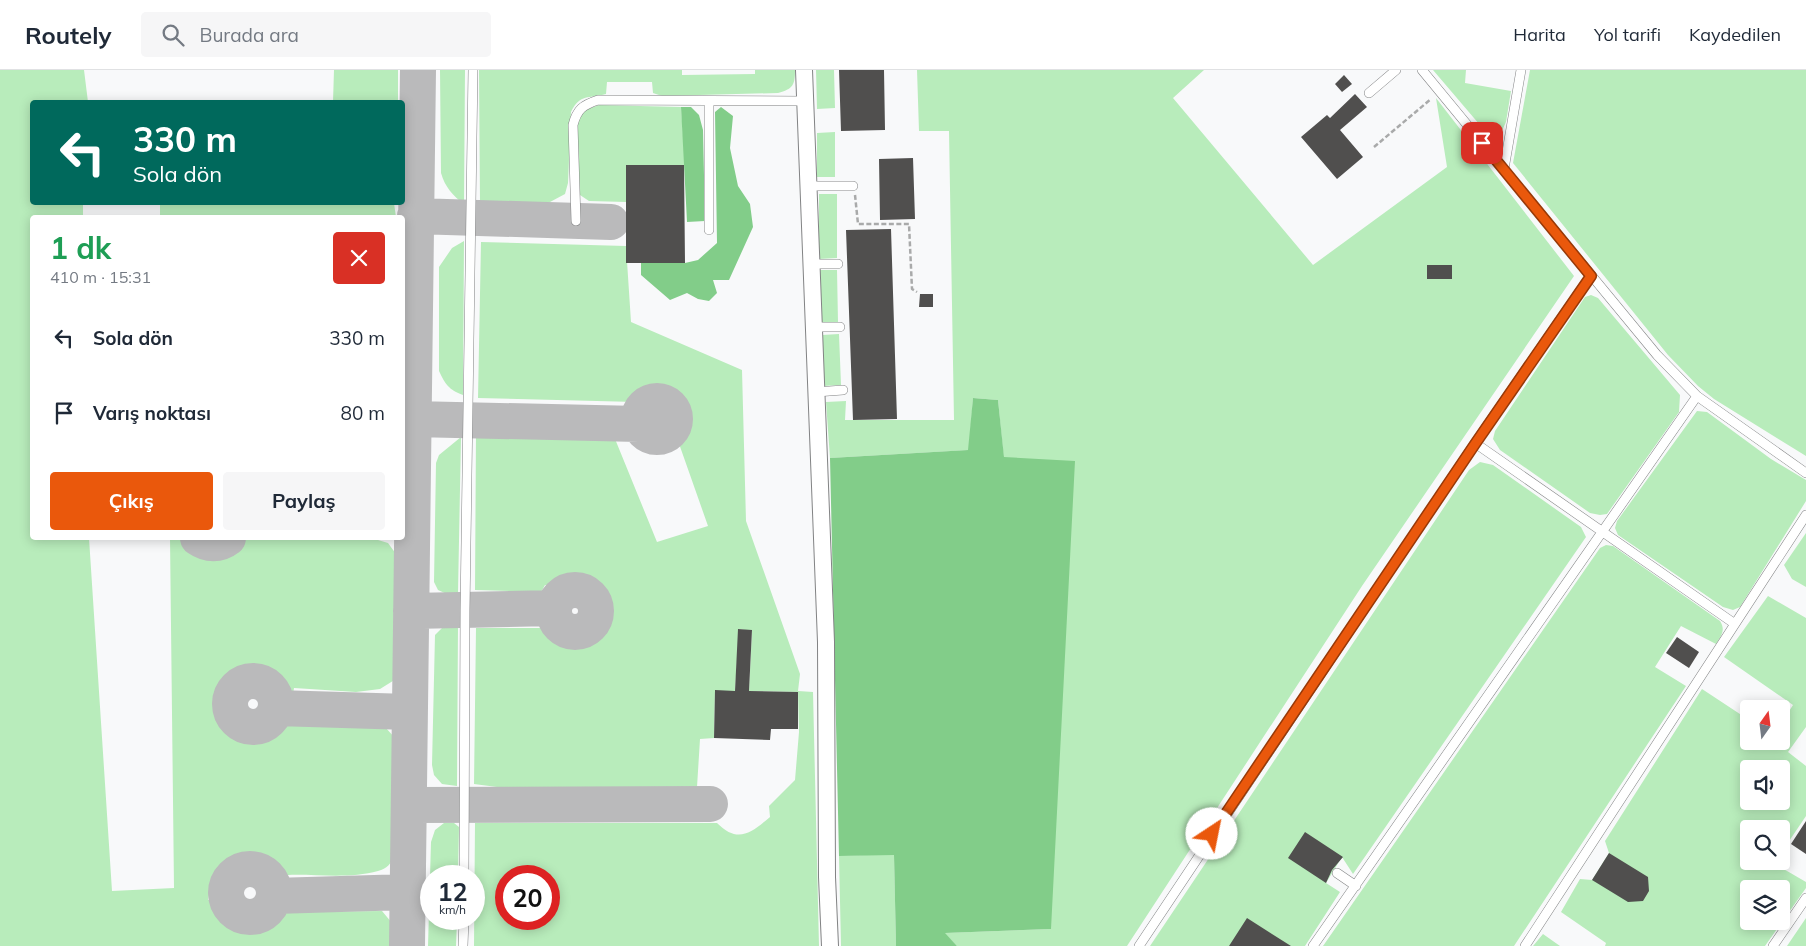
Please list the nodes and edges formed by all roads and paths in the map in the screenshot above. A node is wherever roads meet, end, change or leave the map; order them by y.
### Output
1 (473, 70) edge
2 (804, 70) edge
3 (1396, 70) edge
4 (1422, 70) edge
5 (1521, 70) edge
6 (1440, 91) junction
7 (1369, 93) dead end
8 (709, 101) junction
9 (805, 101) junction
10 (1374, 147) dead end
11 (1504, 169) junction
12 (808, 186) junction
13 (854, 186) joint
14 (576, 221) dead end
15 (709, 230) dead end
16 (811, 264) junction
17 (838, 264) dead end
18 (1591, 276) junction
19 (917, 292) dead end
20 (814, 327) junction
21 (840, 327) dead end
22 (843, 390) dead end
23 (816, 392) junction
24 (1697, 396) junction
25 (1475, 444) junction
26 (1806, 473) edge
27 (1806, 515) edge
28 (1603, 531) junction
29 (1735, 624) junction
30 (464, 865) edge
31 (1337, 873) dead end
32 (1356, 886) junction
33 (1806, 898) edge
34 (464, 930) edge
35 (464, 946) edge
36 (830, 946) edge
37 (1139, 946) edge
38 (1313, 946) edge
39 (1525, 946) edge
40 (1773, 946) edge

1 - 30 lane
2 - 9 street
3 - 7 lane
4 - 6 lane
5 - 11 lane
6 - 10 path
6 - 11 lane
8 - 9 lane
8 - 14 lane
8 - 15 lane
9 - 12 street
11 - 18 lane
12 - 13 lane
12 - 16 street
13 - 19 path
16 - 17 lane
16 - 20 street
18 - 24 lane
18 - 25 lane
20 - 21 lane
20 - 23 street
22 - 23 lane
23 - 36 street
24 - 26 lane
24 - 28 lane
25 - 28 lane
25 - 37 lane
27 - 29 lane
28 - 29 lane
28 - 32 lane
29 - 39 lane
31 - 32 lane
32 - 38 lane
33 - 40 lane
34 - 35 lane

